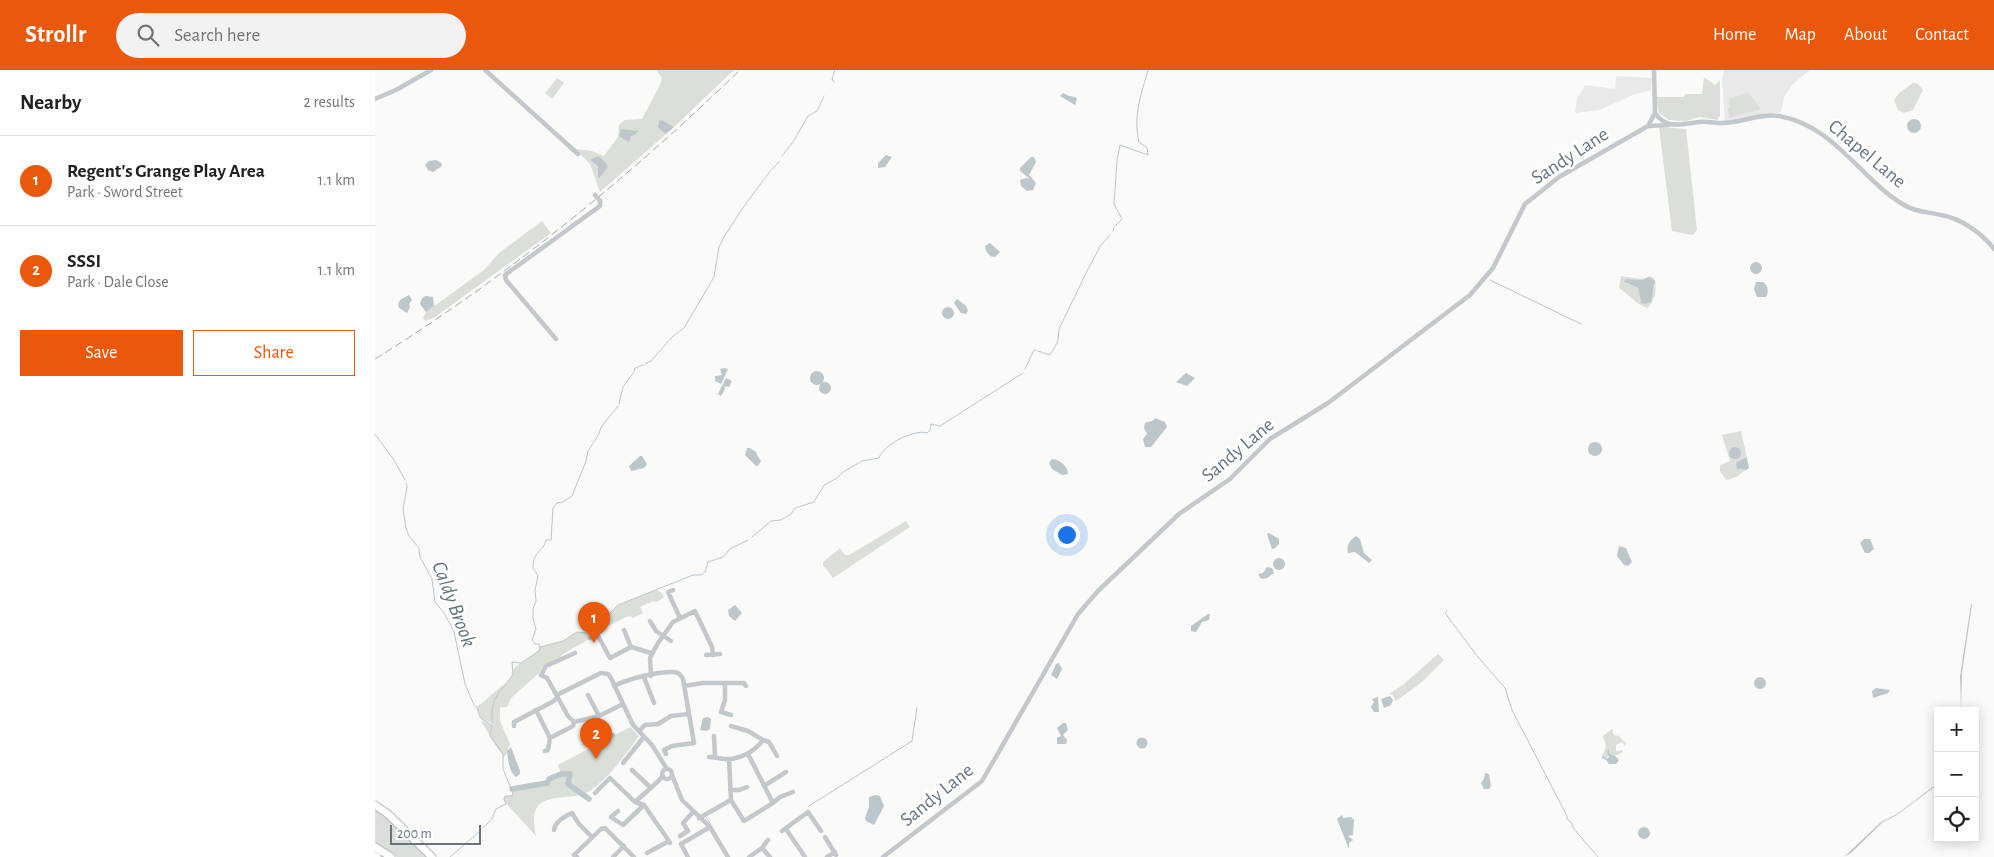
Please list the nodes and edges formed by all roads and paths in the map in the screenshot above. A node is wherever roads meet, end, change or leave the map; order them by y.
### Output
1 (431, 70) edge
2 (485, 70) edge
3 (1654, 70) edge
4 (375, 99) edge
5 (1655, 113) junction
6 (1671, 125) junction
7 (1648, 126) junction
8 (577, 154) dead end
9 (595, 194) dead end
10 (1994, 249) edge
11 (556, 339) dead end
12 (673, 590) dead end
13 (680, 618) junction
14 (650, 621) dead end
15 (603, 629) dead end
16 (626, 631) dead end
17 (597, 634) junction
18 (663, 636) junction
19 (590, 638) dead end
20 (671, 641) dead end
21 (631, 647) junction
22 (575, 653) dead end
23 (651, 653) junction
24 (720, 654) dead end
25 (706, 655) dead end
26 (713, 655) junction
27 (651, 676) junction
28 (644, 677) junction
29 (725, 683) junction
30 (744, 683) dead end
31 (614, 686) junction
32 (684, 686) junction
33 (588, 695) dead end
34 (557, 698) junction
35 (655, 699) dead end
36 (623, 704) junction
37 (537, 710) junction
38 (688, 714) junction
39 (599, 716) junction
40 (731, 716) dead end
41 (591, 719) junction
42 (513, 722) dead end
43 (574, 722) junction
44 (731, 726) dead end
45 (639, 731) junction
46 (613, 734) dead end
47 (644, 737) junction
48 (550, 738) junction
49 (713, 738) dead end
50 (763, 740) junction
51 (548, 751) dead end
52 (664, 751) dead end
53 (748, 754) junction
54 (777, 756) dead end
55 (709, 757) dead end
56 (715, 757) junction
57 (729, 759) junction
58 (623, 763) dead end
59 (632, 770) dead end
60 (664, 772) junction
61 (786, 772) dead end
62 (672, 778) junction
63 (764, 786) junction
64 (650, 787) junction
65 (745, 787) dead end
66 (730, 790) junction
67 (790, 792) dead end
68 (595, 793) dead end
69 (731, 800) junction
70 (635, 802) junction
71 (773, 803) junction
72 (644, 805) junction
73 (375, 806) edge
74 (617, 811) dead end
75 (693, 812) junction
76 (699, 818) junction
77 (553, 827) dead end
78 (710, 827) junction
79 (821, 831) dead end
80 (680, 836) dead end
81 (592, 837) junction
82 (825, 837) dead end
83 (768, 840) dead end
84 (624, 846) junction
85 (375, 847) edge
86 (762, 848) junction
87 (648, 850) dead end
88 (574, 856) edge
89 (391, 857) edge
90 (432, 857) edge
91 (613, 857) edge
92 (634, 857) edge
93 (688, 857) edge
94 (728, 857) edge
95 (749, 857) edge
96 (770, 857) edge
97 (805, 857) edge
98 (827, 857) edge
99 (883, 857) edge

1 - 4 street
2 - 8 street
3 - 5 street
5 - 6 street
5 - 7 street
6 - 7 street, Chapel Lane
6 - 10 street, Chapel Lane
7 - 99 street, Sandy Lane
9 - 11 street, bridge
12 - 13 street
13 - 18 street
13 - 26 street
14 - 18 street
15 - 17 street
16 - 21 street
17 - 19 street
17 - 21 street
18 - 20 street
18 - 23 street
21 - 23 street
22 - 34 street
23 - 27 street
24 - 26 street
25 - 26 street
27 - 28 street
27 - 32 street
28 - 31 street
28 - 35 street
29 - 30 street
29 - 32 street
29 - 40 street
31 - 34 street
31 - 36 street
32 - 38 street
33 - 39 street
34 - 37 street
34 - 43 street
36 - 39 street
36 - 45 street
37 - 42 street
37 - 48 street
38 - 45 street
38 - 52 street
39 - 41 street
41 - 43 street
41 - 46 street
43 - 48 street
44 - 50 street
45 - 47 street
47 - 58 street
47 - 60 street
48 - 51 street
49 - 56 street
50 - 53 street
50 - 54 street
53 - 57 street
53 - 63 street
55 - 56 street
56 - 57 street
57 - 66 street
59 - 64 street
60 - 62 street
60 - 62 street
60 - 64 street
61 - 63 street
62 - 75 street
63 - 71 street
64 - 70 street
65 - 66 street
66 - 69 street
67 - 71 street
68 - 70 street
69 - 71 street
69 - 76 street
70 - 72 street
72 - 74 street
72 - 87 street
73 - 90 highway
75 - 76 street
75 - 80 street
76 - 78 street
77 - 81 street
78 - 93 street
78 - 94 street
79 - 97 street
81 - 84 street
81 - 88 street
82 - 98 street
83 - 86 street
84 - 91 street
84 - 92 street
85 - 89 highway
86 - 95 street
86 - 96 street

